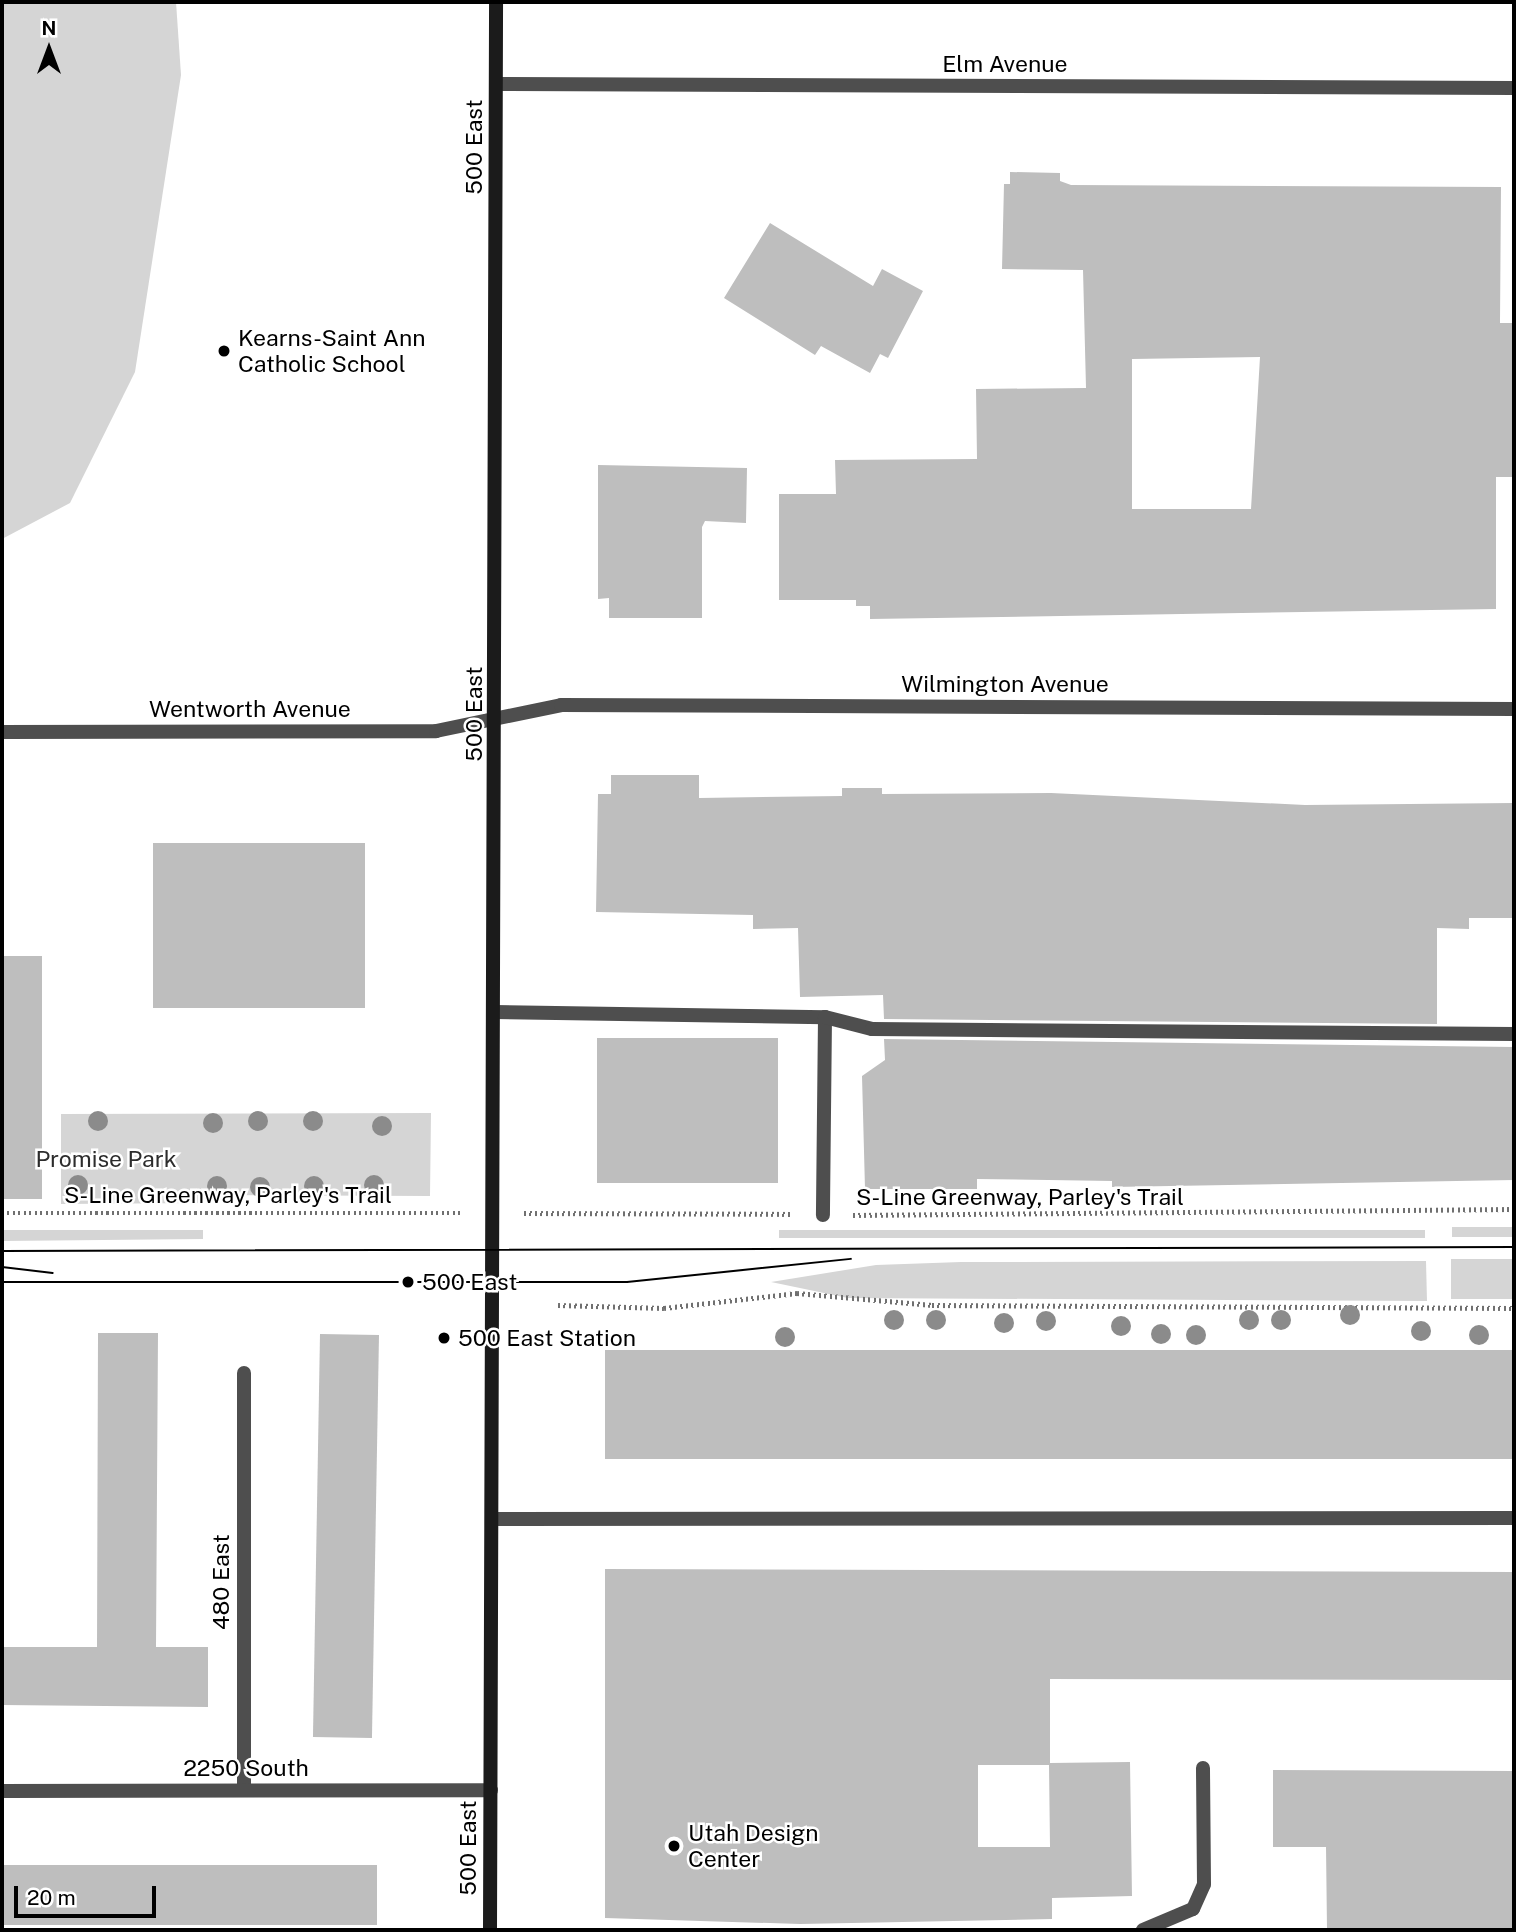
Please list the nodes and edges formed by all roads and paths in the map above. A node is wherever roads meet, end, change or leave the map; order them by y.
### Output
1 (496, 2) edge
2 (496, 84) junction
3 (1514, 88) edge
4 (1514, 709) edge
5 (497, 719) junction
6 (2, 732) edge
7 (495, 1012) junction
8 (825, 1017) junction
9 (1514, 1034) edge
10 (1514, 1209) edge
11 (2, 1213) edge
12 (454, 1213) dead end
13 (526, 1213) dead end
14 (823, 1214) junction
15 (558, 1305) dead end
16 (1514, 1308) edge
17 (244, 1373) dead end
18 (1514, 1518) edge
19 (492, 1519) junction
20 (1203, 1768) dead end
21 (244, 1790) junction
22 (491, 1790) junction
23 (2, 1791) edge
24 (490, 1930) edge
25 (1143, 1930) edge

1 - 2 street, 500 East
2 - 3 street, Elm Avenue
2 - 5 street, 500 East
4 - 5 street, Wilmington Avenue
5 - 6 street, Wentworth Avenue
5 - 7 street, 500 East
7 - 8 street
7 - 19 street, 500 East
8 - 9 street
8 - 14 street
10 - 14 path, S-Line Greenway, Parley's Trail
11 - 12 path, S-Line Greenway, Parley's Trail
13 - 14 path, S-Line Greenway, Parley's Trail
15 - 16 path
17 - 21 street, 480 East
18 - 19 street
19 - 22 street, 500 East
20 - 25 street
21 - 22 street, 2250 South
21 - 23 street, 2250 South
22 - 24 street, 500 East

